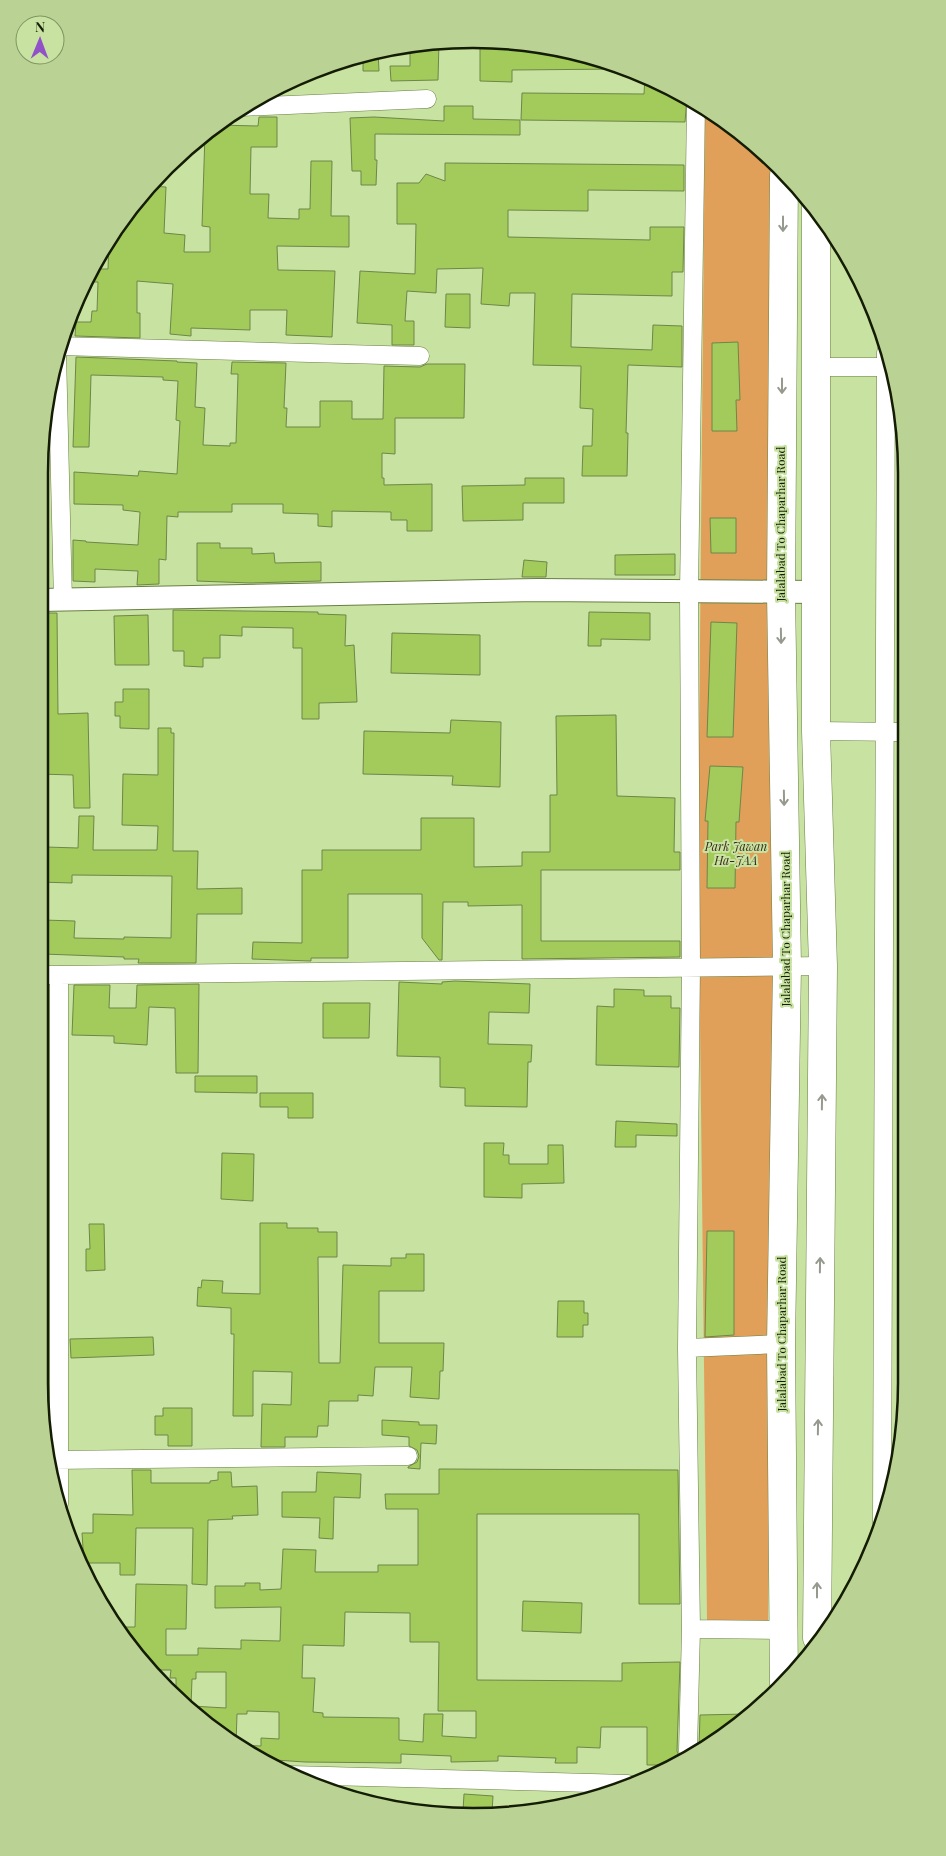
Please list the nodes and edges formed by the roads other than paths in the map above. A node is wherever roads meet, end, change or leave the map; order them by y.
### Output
1 (427, 99) dead end
2 (258, 106) edge
3 (696, 111) edge
4 (784, 182) edge
5 (816, 221) edge
6 (67, 346) edge
7 (420, 356) dead end
8 (884, 362) edge
9 (816, 367) junction
10 (888, 380) edge
11 (57, 386) edge
12 (689, 592) junction
13 (816, 592) junction
14 (781, 593) junction
15 (48, 600) edge
16 (63, 601) junction
17 (816, 731) junction
18 (884, 732) junction
19 (898, 732) edge
20 (691, 966) junction
21 (787, 966) junction
22 (823, 966) junction
23 (48, 975) edge
24 (59, 975) junction
25 (781, 1344) junction
26 (686, 1348) junction
27 (408, 1456) dead end
28 (55, 1460) edge
29 (882, 1500) edge
30 (691, 1629) junction
31 (783, 1630) junction
32 (817, 1633) edge
33 (784, 1674) edge
34 (688, 1750) dead end
35 (309, 1776) edge
36 (616, 1784) edge

1 - 2 street
3 - 12 street
4 -> 14 main road, Jalalabad To Chaparhar Road
5 - 9 main road
6 - 7 street
8 - 9 street
9 - 13 main road
10 - 18 street
11 - 16 street
12 - 14 street
12 - 16 street
12 - 20 street
13 - 14 street
13 - 17 main road
14 -> 21 main road, Jalalabad To Chaparhar Road
15 - 16 street
17 - 18 street
17 - 22 main road
18 - 19 street
18 - 29 street
20 - 21 street
20 - 24 street
20 - 26 street
21 - 22 street
21 - 25 main road, Jalalabad To Chaparhar Road
32 -> 22 main road
23 - 24 street
24 - 28 street
25 - 26 street
25 - 31 main road, Jalalabad To Chaparhar Road
26 - 30 street
27 - 28 street
30 - 31 street
30 - 34 street
31 - 33 main road, Jalalabad To Chaparhar Road
35 - 36 street

